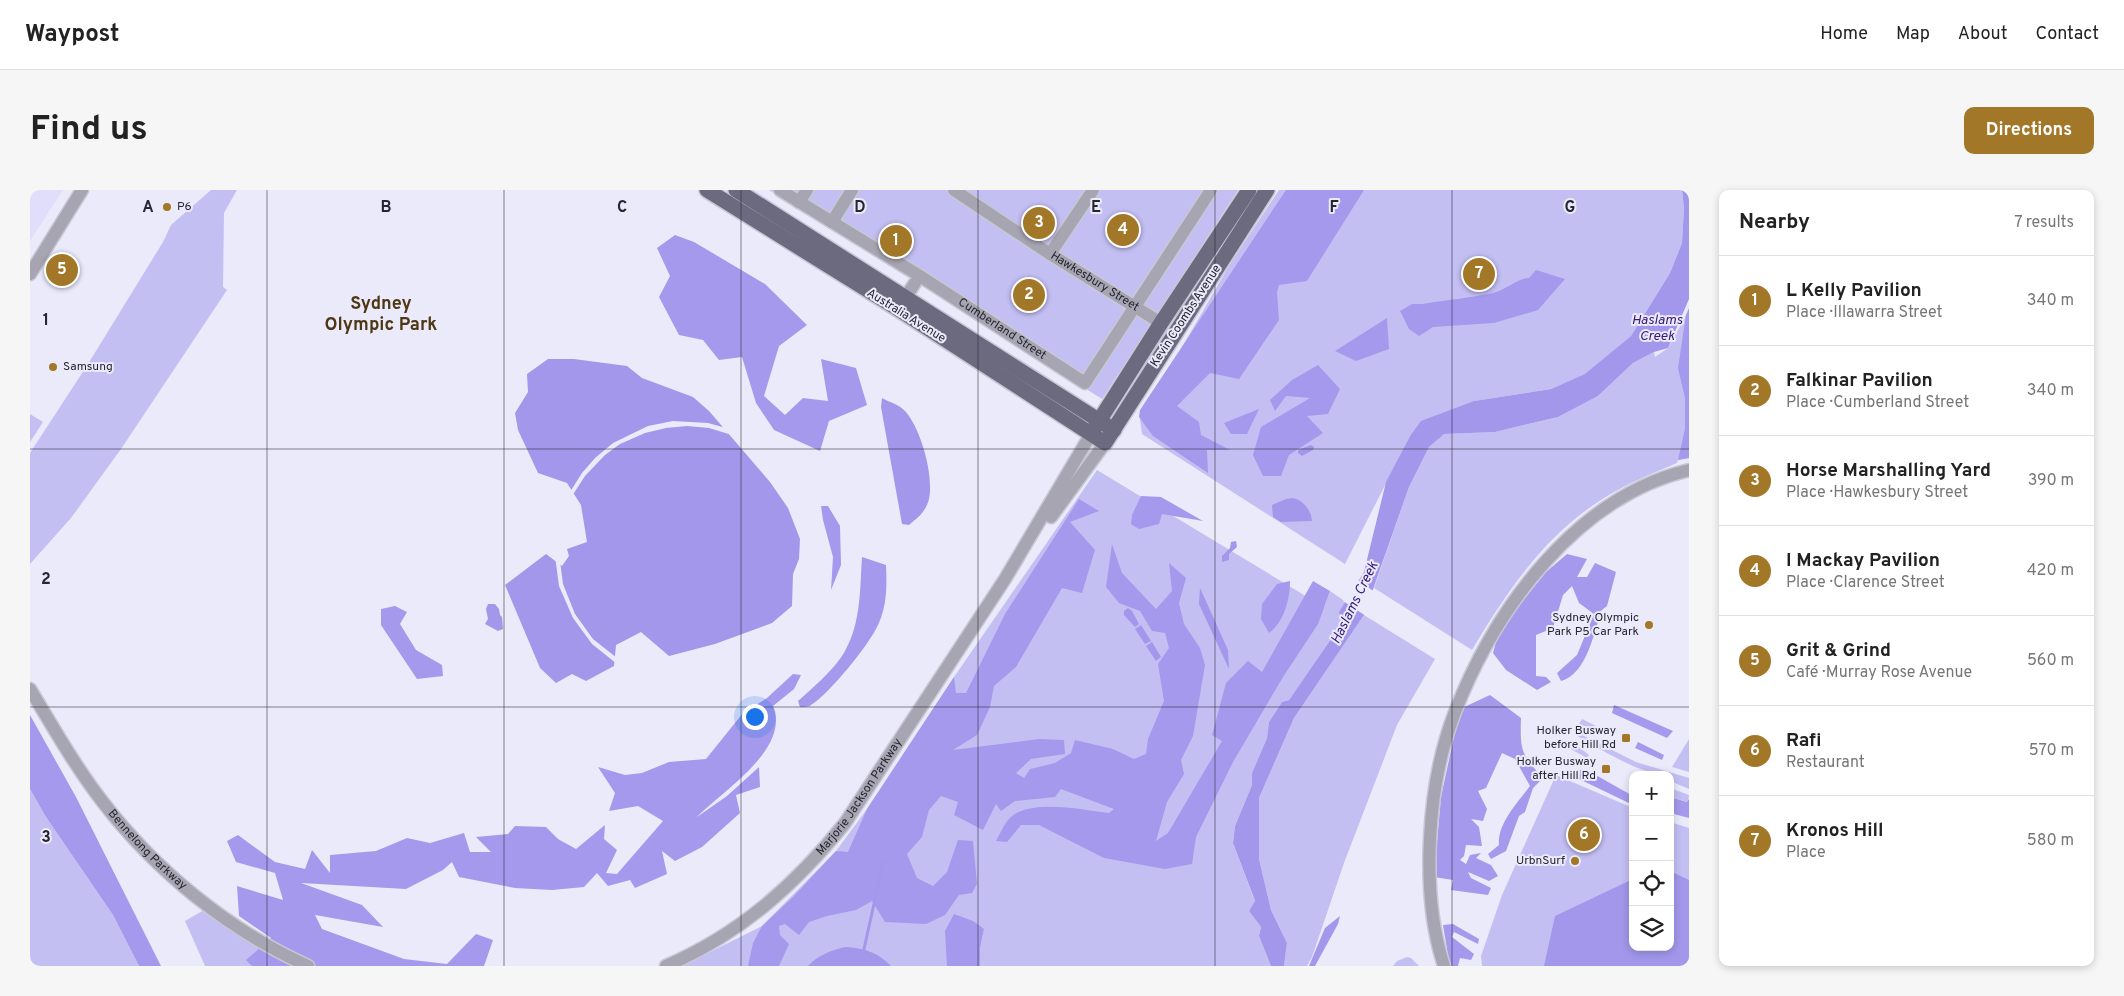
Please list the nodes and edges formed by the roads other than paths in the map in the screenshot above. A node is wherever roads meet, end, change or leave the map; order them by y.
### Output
1 (82, 190) edge
2 (707, 190) edge
3 (736, 190) edge
4 (780, 190) edge
5 (807, 190) edge
6 (852, 190) edge
7 (954, 190) edge
8 (1092, 190) edge
9 (1211, 190) edge
10 (1249, 190) edge
11 (1268, 190) edge
12 (799, 202) junction
13 (832, 222) junction
14 (1050, 254) junction
15 (30, 274) edge
16 (918, 279) junction
17 (902, 303) junction
18 (1134, 308) junction
19 (1161, 323) junction
20 (1175, 331) junction
21 (1099, 420) junction
22 (1114, 430) junction
23 (1091, 434) junction
24 (1105, 443) junction
25 (1689, 470) edge
26 (1005, 579) junction
27 (30, 689) edge
28 (308, 966) edge
29 (666, 966) edge
30 (1444, 966) edge

1 - 15 street
2 - 17 main road, Australia Avenue
3 - 17 main road, Australia Avenue
4 - 12 street, Cumberland Street
5 - 12 street
6 - 13 street
7 - 14 street, Hawkesbury Street
8 - 14 street
9 - 18 street
10 - 19 main road, Kevin Coombs Avenue
11 - 20 main road, Kevin Coombs Avenue
12 - 13 street, Cumberland Street
13 - 16 street, Cumberland Street
14 - 18 street, Hawkesbury Street
16 - 17 street
16 - 18 street, Cumberland Street
17 - 21 main road, Australia Avenue
17 - 23 main road, Australia Avenue
18 - 19 street, Hawkesbury Street
19 - 20 main road
19 - 21 main road, Kevin Coombs Avenue
20 - 22 main road, Kevin Coombs Avenue
21 - 22 main road, Australia Avenue
21 - 23 main road, Kevin Coombs Avenue
22 - 24 main road, Kevin Coombs Avenue
23 - 24 main road, Australia Avenue
23 - 26 street, Marjorie Jackson Parkway
24 - 26 street, Marjorie Jackson Parkway
25 - 30 street
26 - 29 street, Marjorie Jackson Parkway
27 - 28 street, Bennelong Parkway

